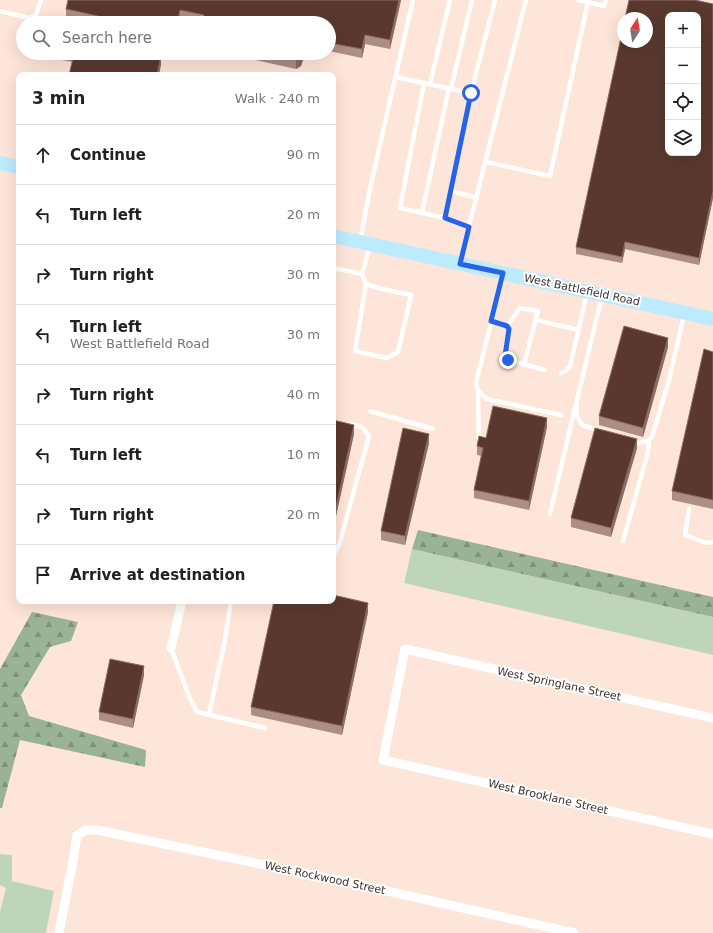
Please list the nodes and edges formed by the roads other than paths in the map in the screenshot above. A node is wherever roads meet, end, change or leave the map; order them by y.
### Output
1 (41, 0) edge
2 (413, 0) edge
3 (450, 0) edge
4 (472, 0) edge
5 (495, 0) edge
6 (526, 0) edge
7 (578, 0) edge
8 (606, 0) edge
9 (588, 2) junction
10 (0, 11) edge
11 (21, 16) edge
12 (34, 16) edge
13 (395, 77) junction
14 (424, 83) junction
15 (430, 84) junction
16 (450, 89) junction
17 (471, 93) junction
18 (486, 162) junction
19 (0, 163) edge
20 (16, 166) edge
21 (451, 191) junction
22 (476, 198) junction
23 (422, 213) junction
24 (445, 218) junction
25 (469, 227) junction
26 (336, 237) edge
27 (365, 243) junction
28 (460, 264) junction
29 (336, 269) edge
30 (503, 273) junction
31 (362, 274) junction
32 (366, 284) junction
33 (588, 292) junction
34 (603, 295) junction
35 (684, 313) junction
36 (713, 319) edge
37 (536, 320) junction
38 (491, 321) junction
39 (507, 326) junction
40 (579, 332) junction
41 (524, 364) junction
42 (545, 370) dead end
43 (561, 373) dead end
44 (478, 391) junction
45 (576, 404) junction
46 (370, 411) dead end
47 (561, 415) dead end
48 (340, 422) edge
49 (434, 429) dead end
50 (609, 434) edge
51 (479, 441) edge
52 (648, 441) junction
53 (629, 442) edge
54 (689, 509) dead end
55 (550, 514) dead end
56 (623, 541) dead end
57 (713, 542) edge
58 (336, 551) edge
59 (181, 604) edge
60 (231, 604) edge
61 (172, 648) joint
62 (209, 714) junction
63 (713, 718) edge
64 (265, 728) dead end
65 (383, 760) joint
66 (713, 834) edge
67 (59, 933) edge
68 (574, 933) edge

1 - 12 lane
2 - 13 lane
3 - 15 lane
4 - 16 lane
5 - 17 lane
6 - 18 lane
7 - 9 lane
8 - 9 lane
9 - 18 lane
10 - 11 lane
13 - 14 lane
13 - 27 lane
14 - 15 lane
14 - 23 lane
15 - 16 lane
16 - 17 lane
16 - 23 lane
17 - 21 lane
18 - 22 lane
19 - 20 main road
21 - 22 lane
21 - 24 lane
22 - 25 lane
23 - 24 lane
24 - 25 lane
25 - 28 lane
26 - 27 main road, West Battlefield Road
27 - 28 main road, West Battlefield Road
27 - 31 lane
28 - 30 main road, West Battlefield Road
29 - 31 lane
30 - 33 main road, West Battlefield Road
30 - 38 lane
31 - 32 lane
32 - 32 lane
33 - 34 main road, West Battlefield Road
33 - 40 lane
34 - 35 main road, West Battlefield Road
34 - 45 lane
35 - 36 main road, West Battlefield Road
35 - 52 lane
37 - 39 lane
37 - 40 lane
37 - 41 lane
38 - 39 lane
38 - 44 lane
39 - 41 lane
40 - 43 lane
41 - 42 lane
44 - 47 lane
44 - 51 lane
45 - 50 lane
45 - 55 lane
46 - 49 lane
48 - 58 lane
52 - 53 lane
52 - 56 lane
54 - 57 lane
59 - 61 street
60 - 62 lane
61 - 62 lane
62 - 64 lane
63 - 65 street, West Springlane Street
65 - 66 street, West Brooklane Street
67 - 68 street, West Rockwood Street

